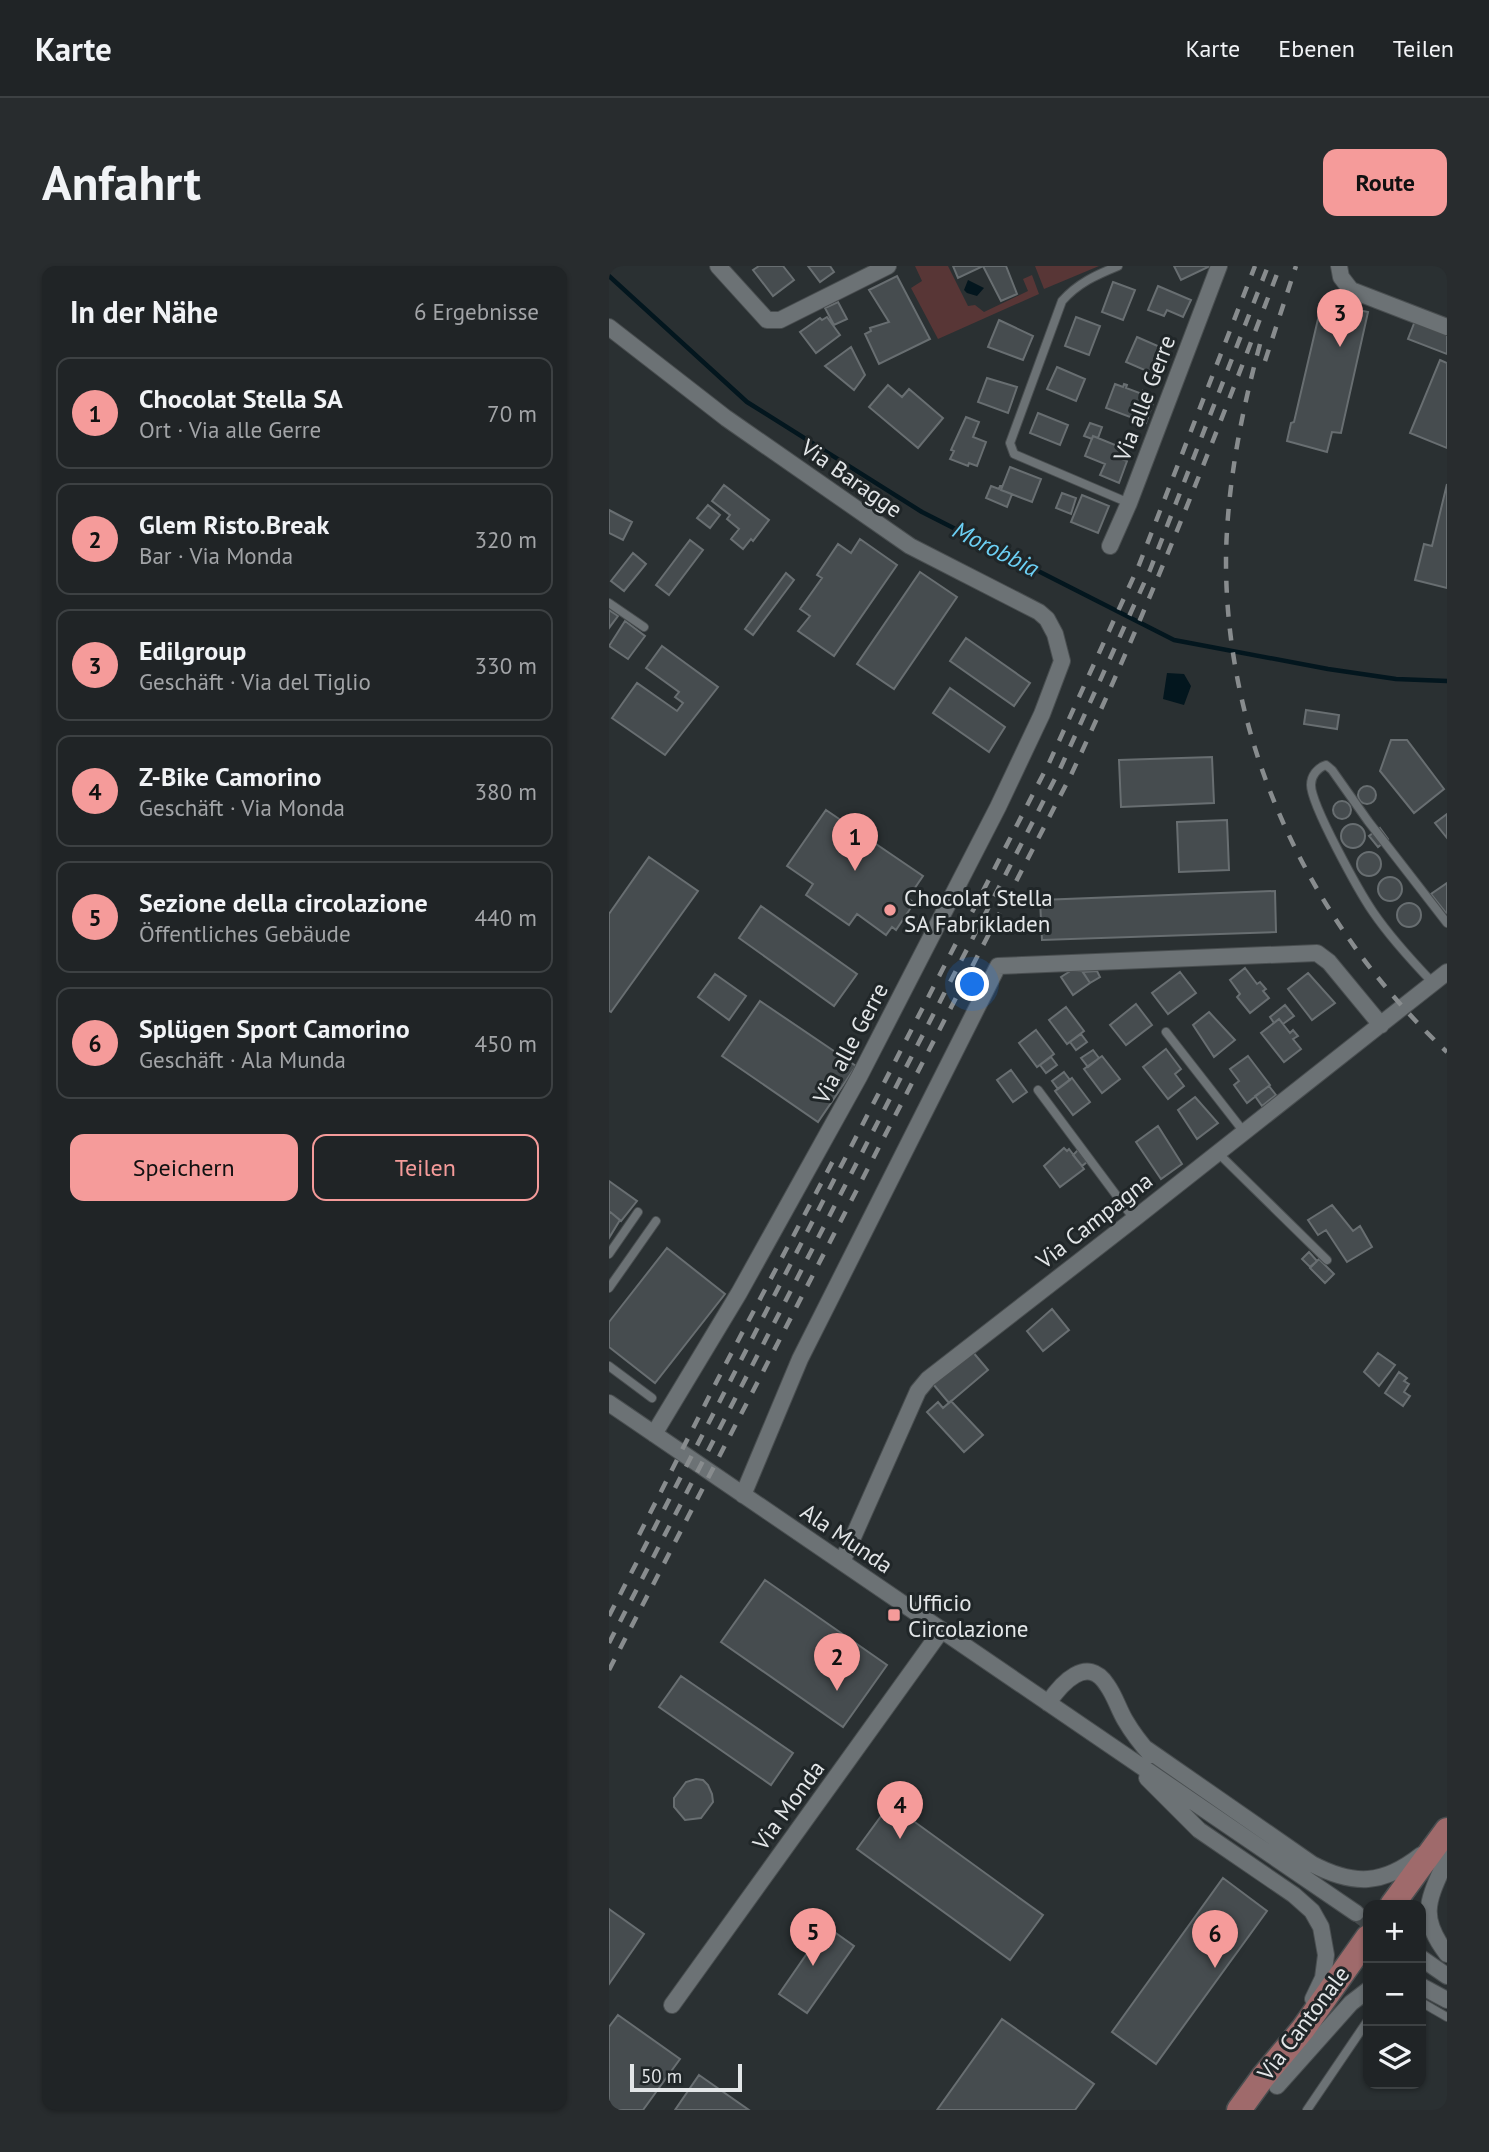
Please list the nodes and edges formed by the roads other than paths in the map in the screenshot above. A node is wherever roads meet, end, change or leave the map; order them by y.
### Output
1 (717, 266) edge
2 (888, 266) edge
3 (1118, 266) edge
4 (1219, 266) edge
5 (1339, 266) edge
6 (609, 327) edge
7 (1447, 327) edge
8 (1129, 503) junction
9 (1109, 546) dead end
10 (609, 603) edge
11 (644, 627) dead end
12 (1062, 661) joint
13 (1447, 923) edge
14 (1447, 972) edge
15 (1433, 983) junction
16 (1381, 1025) junction
17 (1166, 1032) dead end
18 (1038, 1090) dead end
19 (1244, 1132) junction
20 (1218, 1153) junction
21 (638, 1212) dead end
22 (1135, 1219) junction
23 (656, 1222) dead end
24 (609, 1254) edge
25 (1327, 1260) dead end
26 (609, 1288) edge
27 (609, 1366) edge
28 (652, 1398) dead end
29 (609, 1404) edge
30 (654, 1434) junction
31 (743, 1495) junction
32 (842, 1562) junction
33 (941, 1630) junction
34 (1048, 1703) junction
35 (1145, 1748) junction
36 (1128, 1759) junction
37 (1186, 1797) junction
38 (1445, 1846) edge
39 (1402, 1900) edge
40 (1356, 1913) tunnel mouth
41 (1447, 1954) edge
42 (1363, 1956) edge
43 (1426, 1961) edge
44 (1447, 1976) edge
45 (1426, 1989) edge
46 (1363, 1994) edge
47 (1447, 2000) edge
48 (672, 2005) dead end
49 (1426, 2005) edge
50 (1447, 2017) edge
51 (1364, 2026) edge
52 (1270, 2082) junction
53 (1239, 2110) edge
54 (1260, 2110) edge
55 (1307, 2110) edge

1 - 2 street
3 - 8 lane
4 - 8 street, Via alle Gerre
5 - 7 street
6 - 12 street, Via Baragge
8 - 9 street, Via alle Gerre
10 - 11 lane
12 - 30 street, Via alle Gerre
13 - 15 lane
14 - 15 street, Via Campagna
15 - 16 street, Via Campagna
16 - 19 street, Via Campagna
16 - 31 street
17 - 19 lane
18 - 22 lane
19 - 20 street, Via Campagna
20 - 22 street, Via Campagna
20 - 25 lane
21 - 24 lane
22 - 32 street, Via Campagna
23 - 26 lane
27 - 28 lane
29 - 30 street, Ala Munda
30 - 31 street, Ala Munda
31 - 32 street, Ala Munda
32 - 33 street, Ala Munda
33 - 34 street, Ala Munda
33 - 48 street, Via Monda
34 - 35 street, Ala Munda
34 - 36 street, Ala Munda
35 - 37 street, Ala Munda
35 - 38 street, Ala Munda
36 - 37 street, Ala Munda
36 - 52 street, Ala Munda
37 - 40 street, Ala Munda
38 - 39 main road
38 - 41 street
42 - 52 main road, Via Cantonale
43 - 44 street
45 - 47 street
46 - 52 street
49 - 50 lane
51 - 55 lane
52 - 53 main road, Via Cantonale
52 - 54 main road, Via Cantonale

